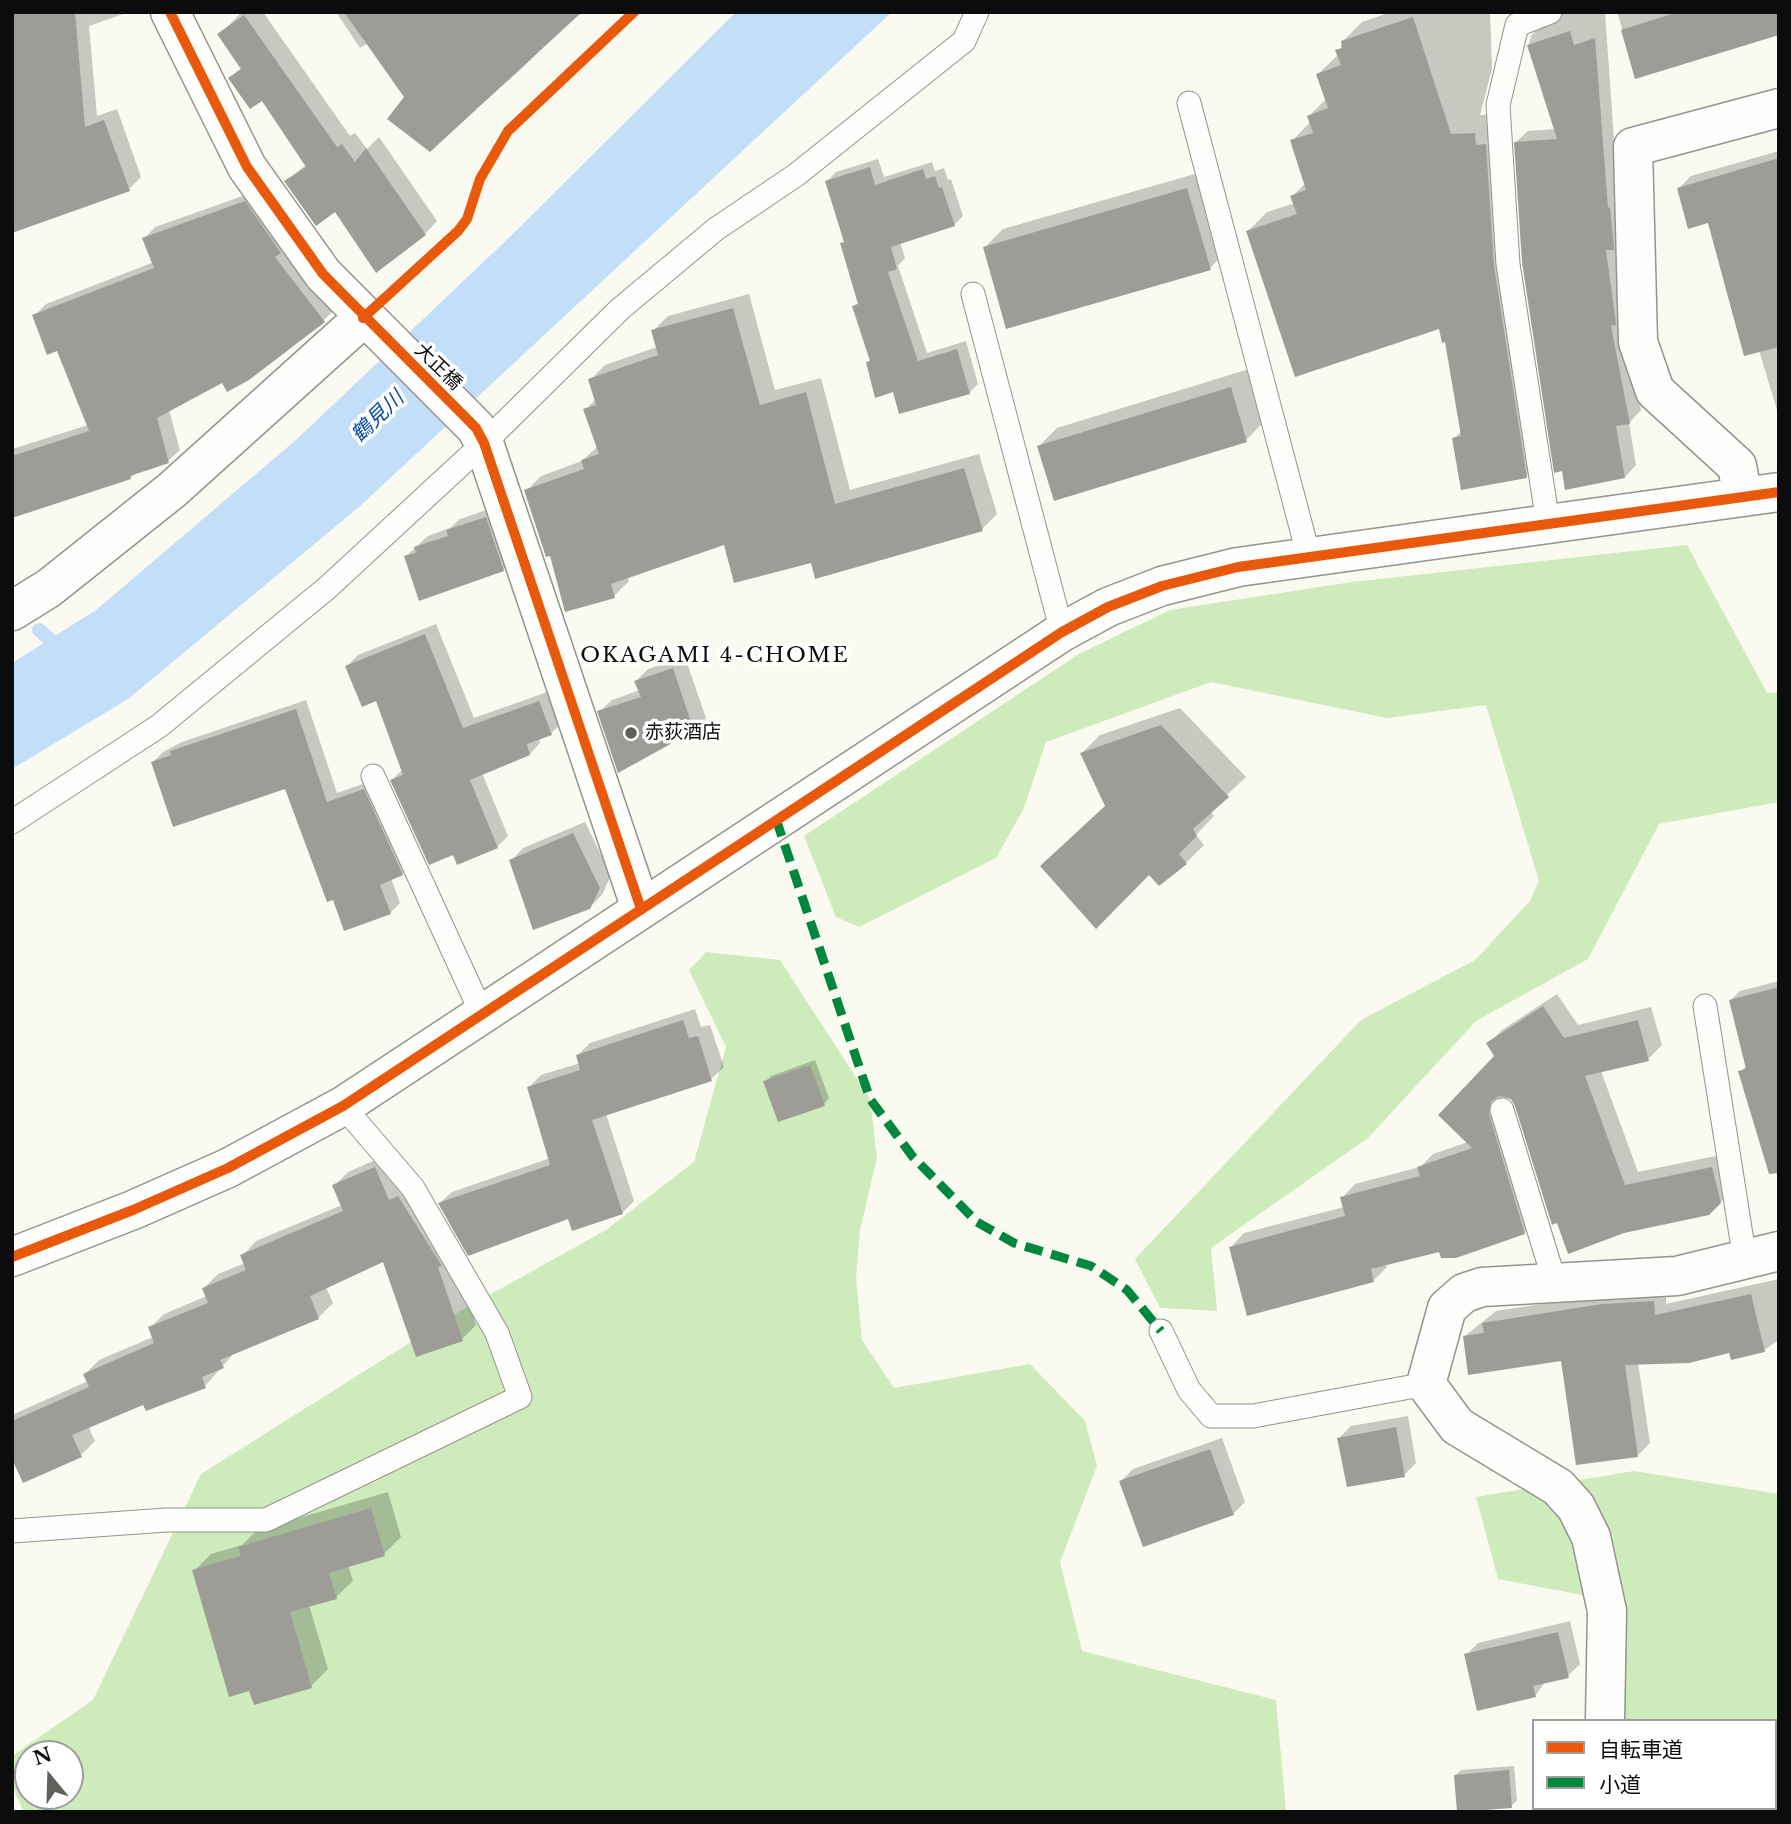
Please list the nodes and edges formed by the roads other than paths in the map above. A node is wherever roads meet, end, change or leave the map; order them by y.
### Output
1 (170, 12) edge
2 (977, 12) edge
3 (1549, 12) edge
4 (1189, 103) dead end
5 (1779, 108) edge
6 (973, 295) dead end
7 (369, 324) junction
8 (480, 435) junction
9 (1761, 495) edge
10 (1548, 523) junction
11 (1309, 557) junction
12 (12, 611) edge
13 (1062, 632) junction
14 (373, 776) dead end
15 (12, 822) edge
16 (641, 909) junction
17 (1705, 1006) dead end
18 (482, 1014) junction
19 (343, 1107) junction
20 (1502, 1110) dead end
21 (1762, 1255) edge
22 (12, 1257) edge
23 (1555, 1283) junction
24 (1161, 1331) dead end
25 (1426, 1384) junction
26 (12, 1531) edge
27 (1605, 1719) edge

1 - 7 street, 大正橋
2 - 8 lane
3 - 10 lane
4 - 11 lane
5 - 9 street
6 - 13 lane
7 - 8 street, 大正橋
7 - 12 street
8 - 15 lane
8 - 16 street
9 - 10 street
10 - 11 street
11 - 13 street
13 - 16 street
14 - 18 lane
16 - 18 street
17 - 21 lane
18 - 19 street
19 - 22 street
19 - 26 lane
20 - 23 lane
21 - 23 street
23 - 25 street
24 - 25 lane
25 - 27 street

